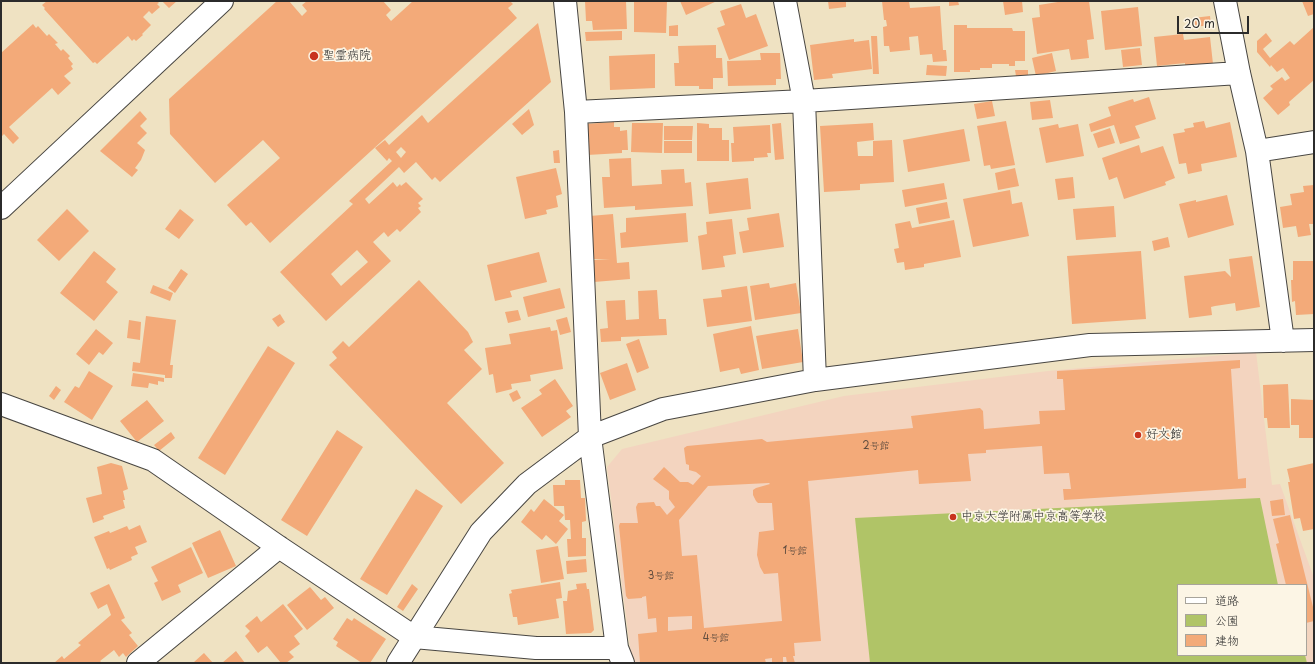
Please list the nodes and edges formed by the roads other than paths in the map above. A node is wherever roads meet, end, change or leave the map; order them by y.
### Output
1 (222, 1) edge
2 (565, 1) edge
3 (785, 1) edge
4 (1225, 1) edge
5 (1239, 73) junction
6 (804, 101) junction
7 (576, 112) junction
8 (1314, 142) edge
9 (1256, 152) junction
10 (1, 208) edge
11 (1314, 340) edge
12 (1283, 341) junction
13 (816, 380) junction
14 (1, 404) edge
15 (590, 437) junction
16 (279, 547) junction
17 (414, 637) junction
18 (620, 656) edge
19 (138, 663) edge
20 (398, 663) edge

1 - 10 street
2 - 7 street
3 - 6 street
4 - 5 street
5 - 6 street
5 - 9 street
6 - 7 street
6 - 13 street
7 - 15 street
8 - 9 street
9 - 12 street
11 - 12 street
12 - 13 street
13 - 15 street
14 - 16 street
15 - 17 street
15 - 18 street
16 - 17 street
16 - 19 street
17 - 18 street
17 - 20 street

